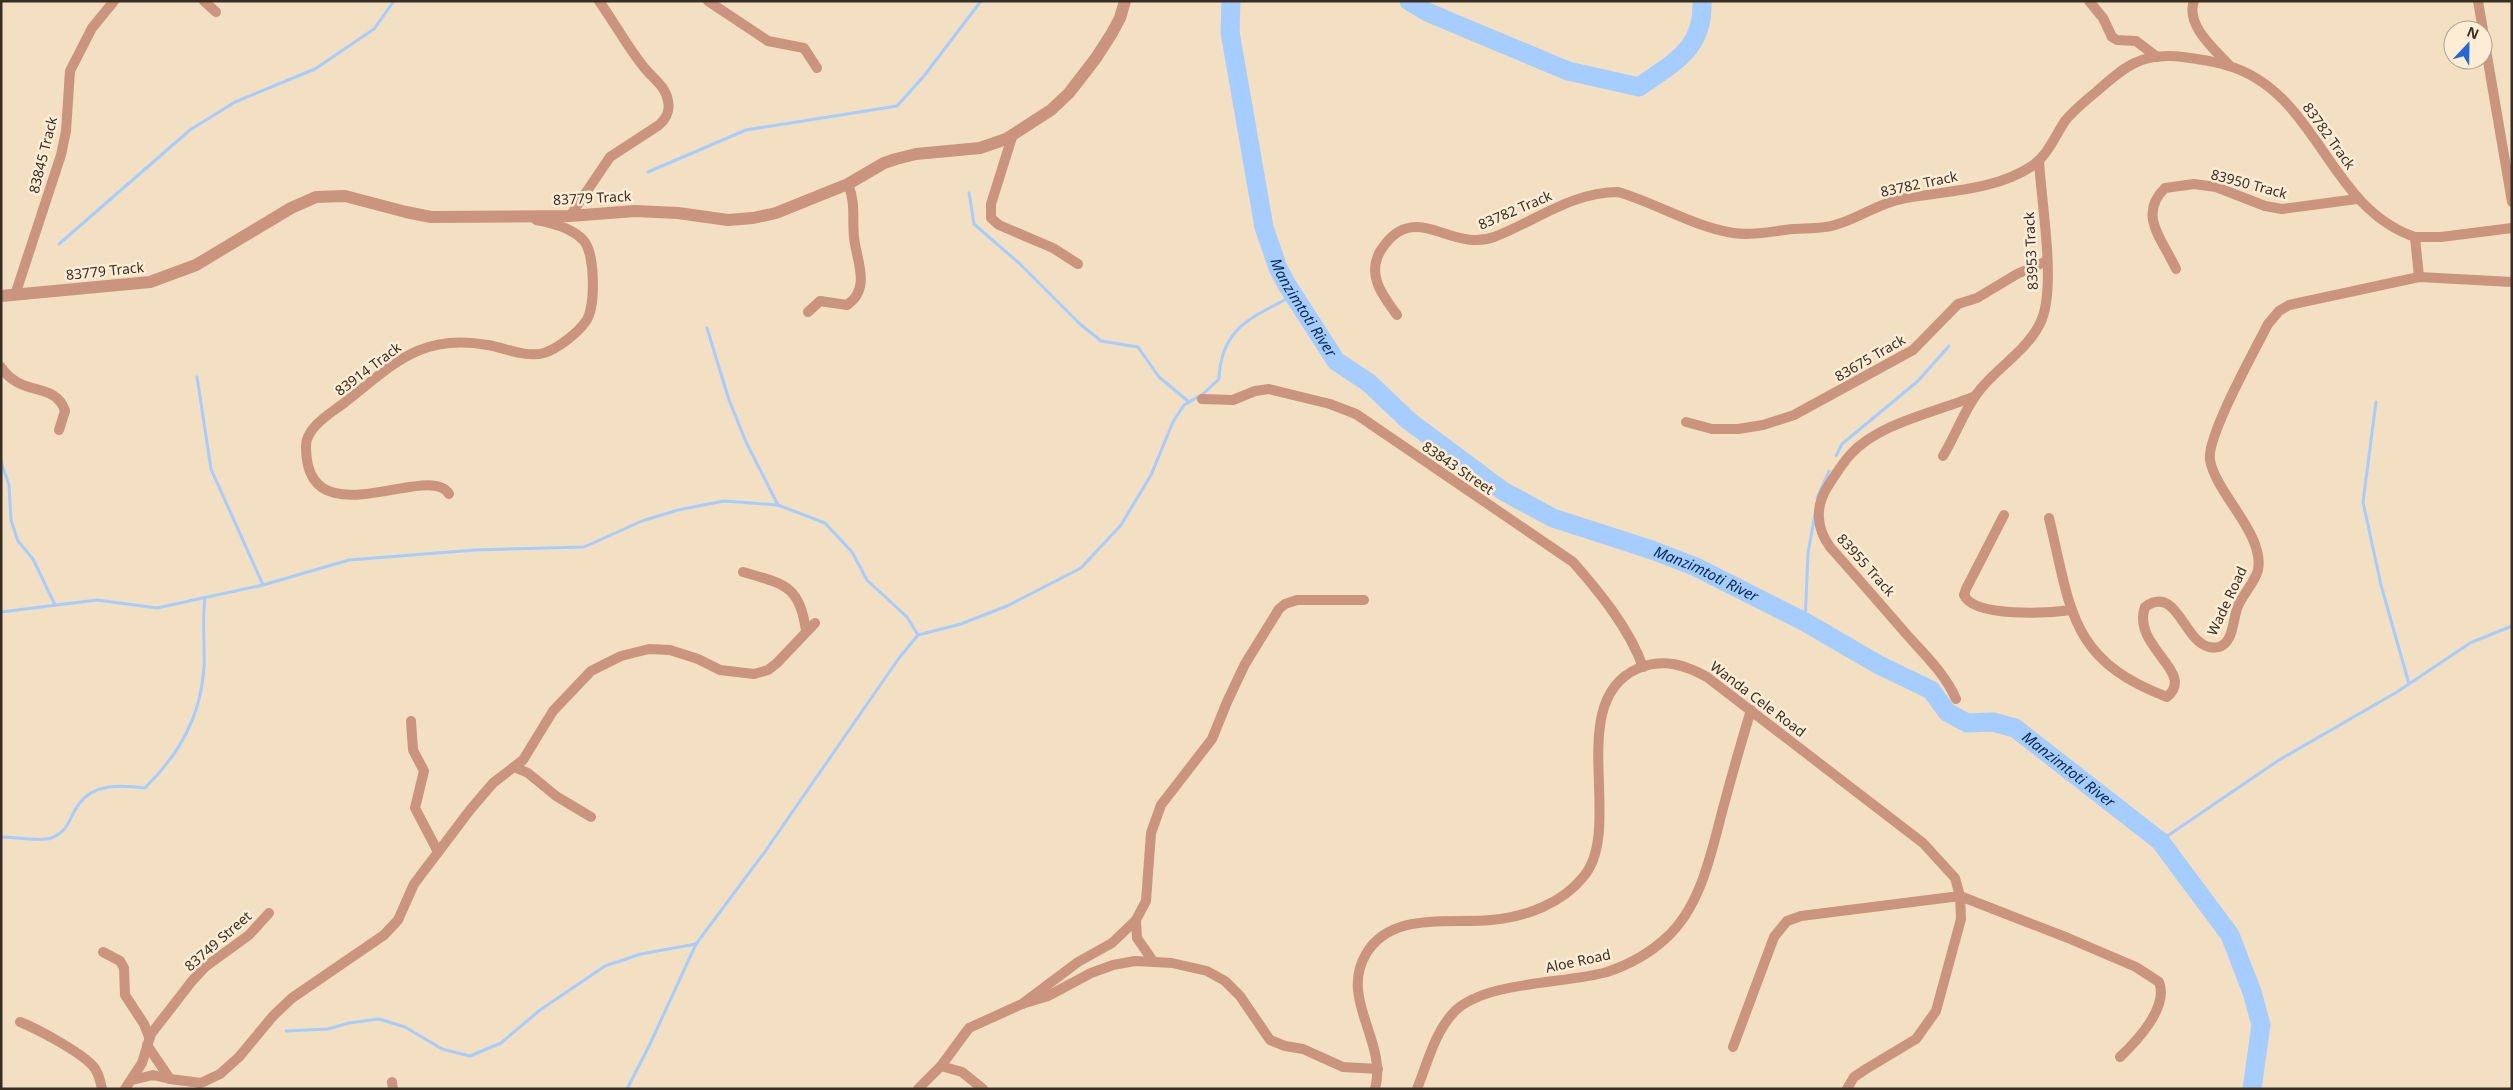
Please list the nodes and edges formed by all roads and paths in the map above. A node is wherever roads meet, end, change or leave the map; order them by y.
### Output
1 (114, 1) edge
2 (204, 1) edge
3 (599, 1) edge
4 (708, 1) edge
5 (1125, 1) edge
6 (2089, 1) edge
7 (2194, 1) edge
8 (2478, 1) edge
9 (216, 12) dead end
10 (2481, 20) edge
11 (2157, 56) junction
12 (2230, 66) junction
13 (817, 68) dead end
14 (2490, 70) edge
15 (1013, 134) junction
16 (2039, 160) junction
17 (848, 184) junction
18 (2357, 199) junction
19 (2512, 202) edge
20 (508, 216) junction
21 (570, 216) junction
22 (2512, 228) edge
23 (2415, 237) junction
24 (2047, 260) junction
25 (1078, 264) dead end
26 (2176, 269) dead end
27 (2419, 277) junction
28 (2512, 282) edge
29 (15, 295) junction
30 (1, 296) edge
31 (808, 312) dead end
32 (1397, 314) dead end
33 (1, 367) edge
34 (1975, 396) junction
35 (1202, 399) dead end
36 (1686, 422) dead end
37 (59, 430) dead end
38 (1944, 456) dead end
39 (449, 494) dead end
40 (2004, 515) dead end
41 (2048, 518) dead end
42 (743, 572) dead end
43 (1364, 600) dead end
44 (2072, 610) junction
45 (815, 623) dead end
46 (806, 631) junction
47 (1643, 667) junction
48 (1956, 699) dead end
49 (1750, 710) junction
50 (411, 721) dead end
51 (514, 767) junction
52 (591, 817) dead end
53 (438, 852) junction
54 (1960, 896) junction
55 (269, 913) dead end
56 (1136, 920) junction
57 (103, 952) dead end
58 (1154, 961) junction
59 (1022, 1004) junction
60 (20, 1022) dead end
61 (148, 1041) junction
62 (1733, 1047) dead end
63 (2120, 1057) dead end
64 (941, 1066) junction
65 (1378, 1069) junction
66 (170, 1079) junction
67 (132, 1080) junction
68 (193, 1083) junction
69 (979, 1086) edge
70 (102, 1089) edge
71 (125, 1089) edge
72 (204, 1089) edge
73 (918, 1089) edge
74 (1375, 1089) edge
75 (1417, 1089) edge
76 (1846, 1089) edge

1 - 29 street, 83845 Track
2 - 9 street
3 - 21 street
4 - 13 street
5 - 15 street, 83779 Track
6 - 11 street
7 - 12 street
8 - 10 street
11 - 12 street, 83782 Track
11 - 16 street, 83782 Track
12 - 18 street, 83782 Track
14 - 19 street
15 - 17 street, 83779 Track
15 - 25 street
16 - 24 street, 83953 Track
16 - 32 street, 83782 Track
17 - 21 street, 83779 Track
17 - 31 street
18 - 23 street, 83782 Track
18 - 26 street, 83950 Track
20 - 21 street, 83779 Track
20 - 29 street, 83779 Track
20 - 39 street, 83914 Track
22 - 23 street, 83782 Track
23 - 27 street
24 - 34 street, 83953 Track
24 - 36 street, 83675 Track
27 - 28 street, Wade Road
27 - 44 street, Wade Road
29 - 30 street, 83779 Track
33 - 37 street
34 - 38 street, 83953 Track
34 - 48 street, 83955 Track
35 - 47 street, 83843 Street
40 - 44 street
41 - 44 street, Wade Road
42 - 46 street
43 - 56 street
45 - 46 street
46 - 51 street
47 - 49 street, Wanda Cele Road
47 - 65 street, Wanda Cele Road
49 - 54 street, Wanda Cele Road
49 - 75 street, Aloe Road
50 - 53 street
51 - 52 street
51 - 53 street
53 - 68 street
54 - 62 street
54 - 63 street
54 - 76 street, Wanda Cele Road
55 - 61 street, 83749 Street
56 - 58 street
56 - 59 street
57 - 61 street
58 - 59 street
58 - 65 street
59 - 64 street
60 - 70 street
61 - 66 street
61 - 67 street, 83749 Street
64 - 69 street
64 - 73 street
65 - 74 street, Wanda Cele Road
66 - 67 street
66 - 68 street
67 - 71 street, 83749 Street
68 - 72 street

